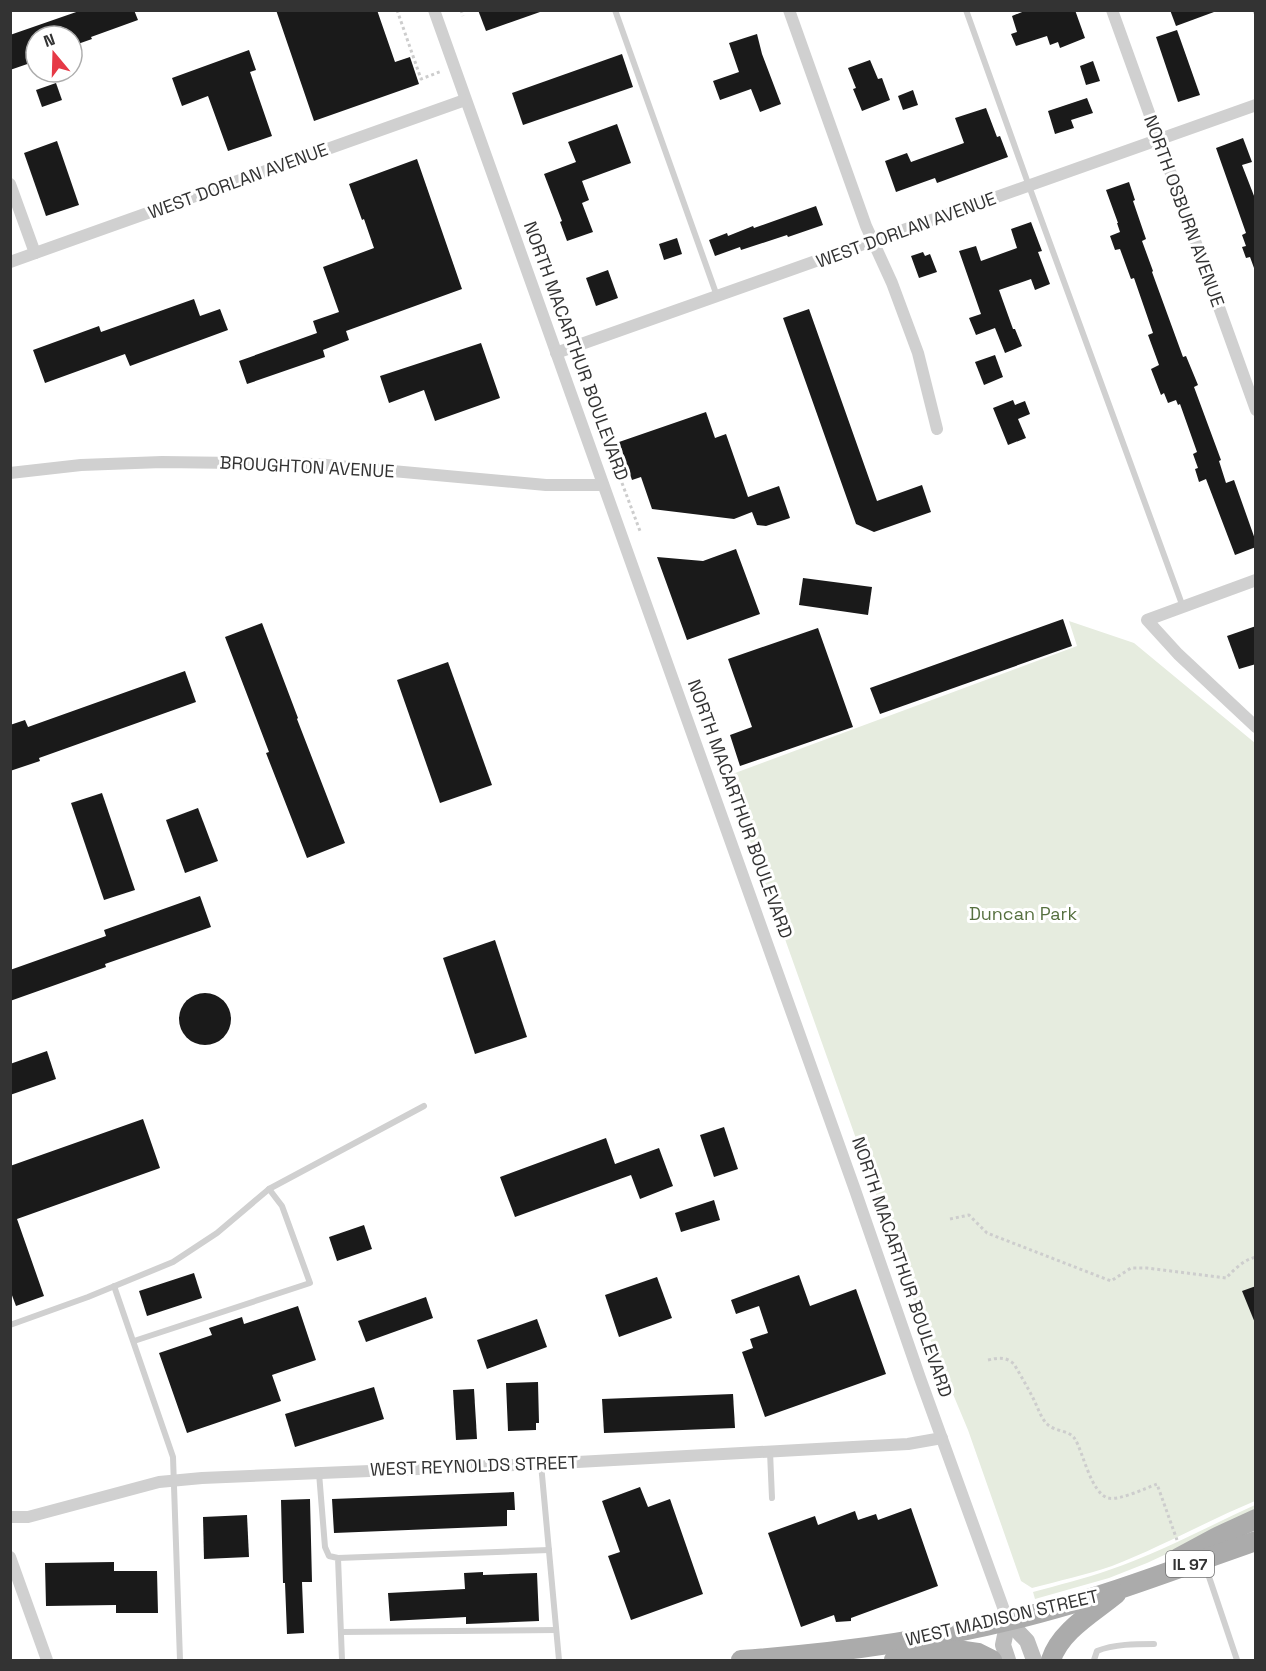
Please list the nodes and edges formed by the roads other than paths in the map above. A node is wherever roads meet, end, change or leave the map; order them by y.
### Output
1 (434, 10) edge
2 (615, 10) edge
3 (789, 10) edge
4 (966, 10) edge
5 (1112, 10) edge
6 (465, 100) junction
7 (1256, 105) edge
8 (1158, 140) junction
9 (10, 184) edge
10 (1029, 186) junction
11 (874, 241) junction
12 (35, 253) junction
13 (10, 262) edge
14 (717, 297) junction
15 (556, 353) junction
16 (1256, 411) edge
17 (937, 429) dead end
18 (10, 472) edge
19 (603, 485) junction
20 (1256, 580) edge
21 (1183, 607) junction
22 (1253, 721) edge
23 (424, 1106) dead end
24 (269, 1189) junction
25 (114, 1286) junction
26 (10, 1325) edge
27 (134, 1341) junction
28 (942, 1438) junction
29 (770, 1452) junction
30 (541, 1464) junction
31 (319, 1473) junction
32 (175, 1480) junction
33 (772, 1498) dead end
34 (10, 1517) edge
35 (1256, 1519) edge
36 (1256, 1541) edge
37 (549, 1550) junction
38 (10, 1557) edge
39 (338, 1558) junction
40 (1203, 1560) junction
41 (1125, 1588) junction
42 (1008, 1621) junction
43 (556, 1630) junction
44 (341, 1632) junction
45 (1154, 1644) dead end
46 (813, 1655) junction
47 (47, 1660) edge
48 (180, 1660) edge
49 (342, 1660) edge
50 (559, 1660) edge
51 (751, 1660) edge
52 (849, 1660) edge
53 (894, 1660) edge
54 (992, 1660) edge
55 (1008, 1660) edge
56 (1034, 1660) edge
57 (1051, 1660) edge
58 (1094, 1660) edge
59 (1237, 1660) edge

1 - 6 street, NORTH MACARTHUR BOULEVARD
2 - 14 lane
3 - 11 street
4 - 10 lane
5 - 8 street, NORTH OSBURN AVENUE
6 - 12 street, WEST DORLAN AVENUE
6 - 15 street, NORTH MACARTHUR BOULEVARD
7 - 8 street, WEST DORLAN AVENUE
8 - 10 street, WEST DORLAN AVENUE
8 - 16 street, NORTH OSBURN AVENUE
9 - 12 street
10 - 11 street, WEST DORLAN AVENUE
10 - 21 lane
11 - 14 street, WEST DORLAN AVENUE
11 - 17 street
12 - 13 street, WEST DORLAN AVENUE
14 - 15 street, WEST DORLAN AVENUE
15 - 19 street, NORTH MACARTHUR BOULEVARD
18 - 19 street, BROUGHTON AVENUE
19 - 28 street, NORTH MACARTHUR BOULEVARD
20 - 21 street
21 - 22 street
23 - 24 lane
24 - 25 lane
24 - 27 lane
25 - 26 lane
25 - 27 lane
27 - 32 lane
28 - 29 street, WEST REYNOLDS STREET
28 - 42 street, NORTH MACARTHUR BOULEVARD
29 - 30 street, WEST REYNOLDS STREET
29 - 33 lane
30 - 31 street, WEST REYNOLDS STREET
30 - 37 lane
31 - 32 street, WEST REYNOLDS STREET
31 - 39 lane
32 - 34 street, WEST REYNOLDS STREET
32 - 48 lane
35 - 41 main road
36 - 40 main road, WEST MADISON STREET / IL 97
37 - 39 lane
37 - 43 lane
38 - 47 street
39 - 44 lane
40 - 41 main road, WEST MADISON STREET / IL 97
40 - 59 lane
41 - 42 main road, WEST MADISON STREET / IL 97
41 - 57 main road
42 - 46 main road, WEST MADISON STREET / IL 97
42 - 55 main road, NORTH MACARTHUR BOULEVARD
42 - 56 main road, NORTH MACARTHUR BOULEVARD
43 - 44 lane
43 - 50 lane
44 - 49 lane
45 - 58 lane
46 - 51 main road, WEST MADISON STREET / IL 97
46 - 52 main road
53 - 54 main road

